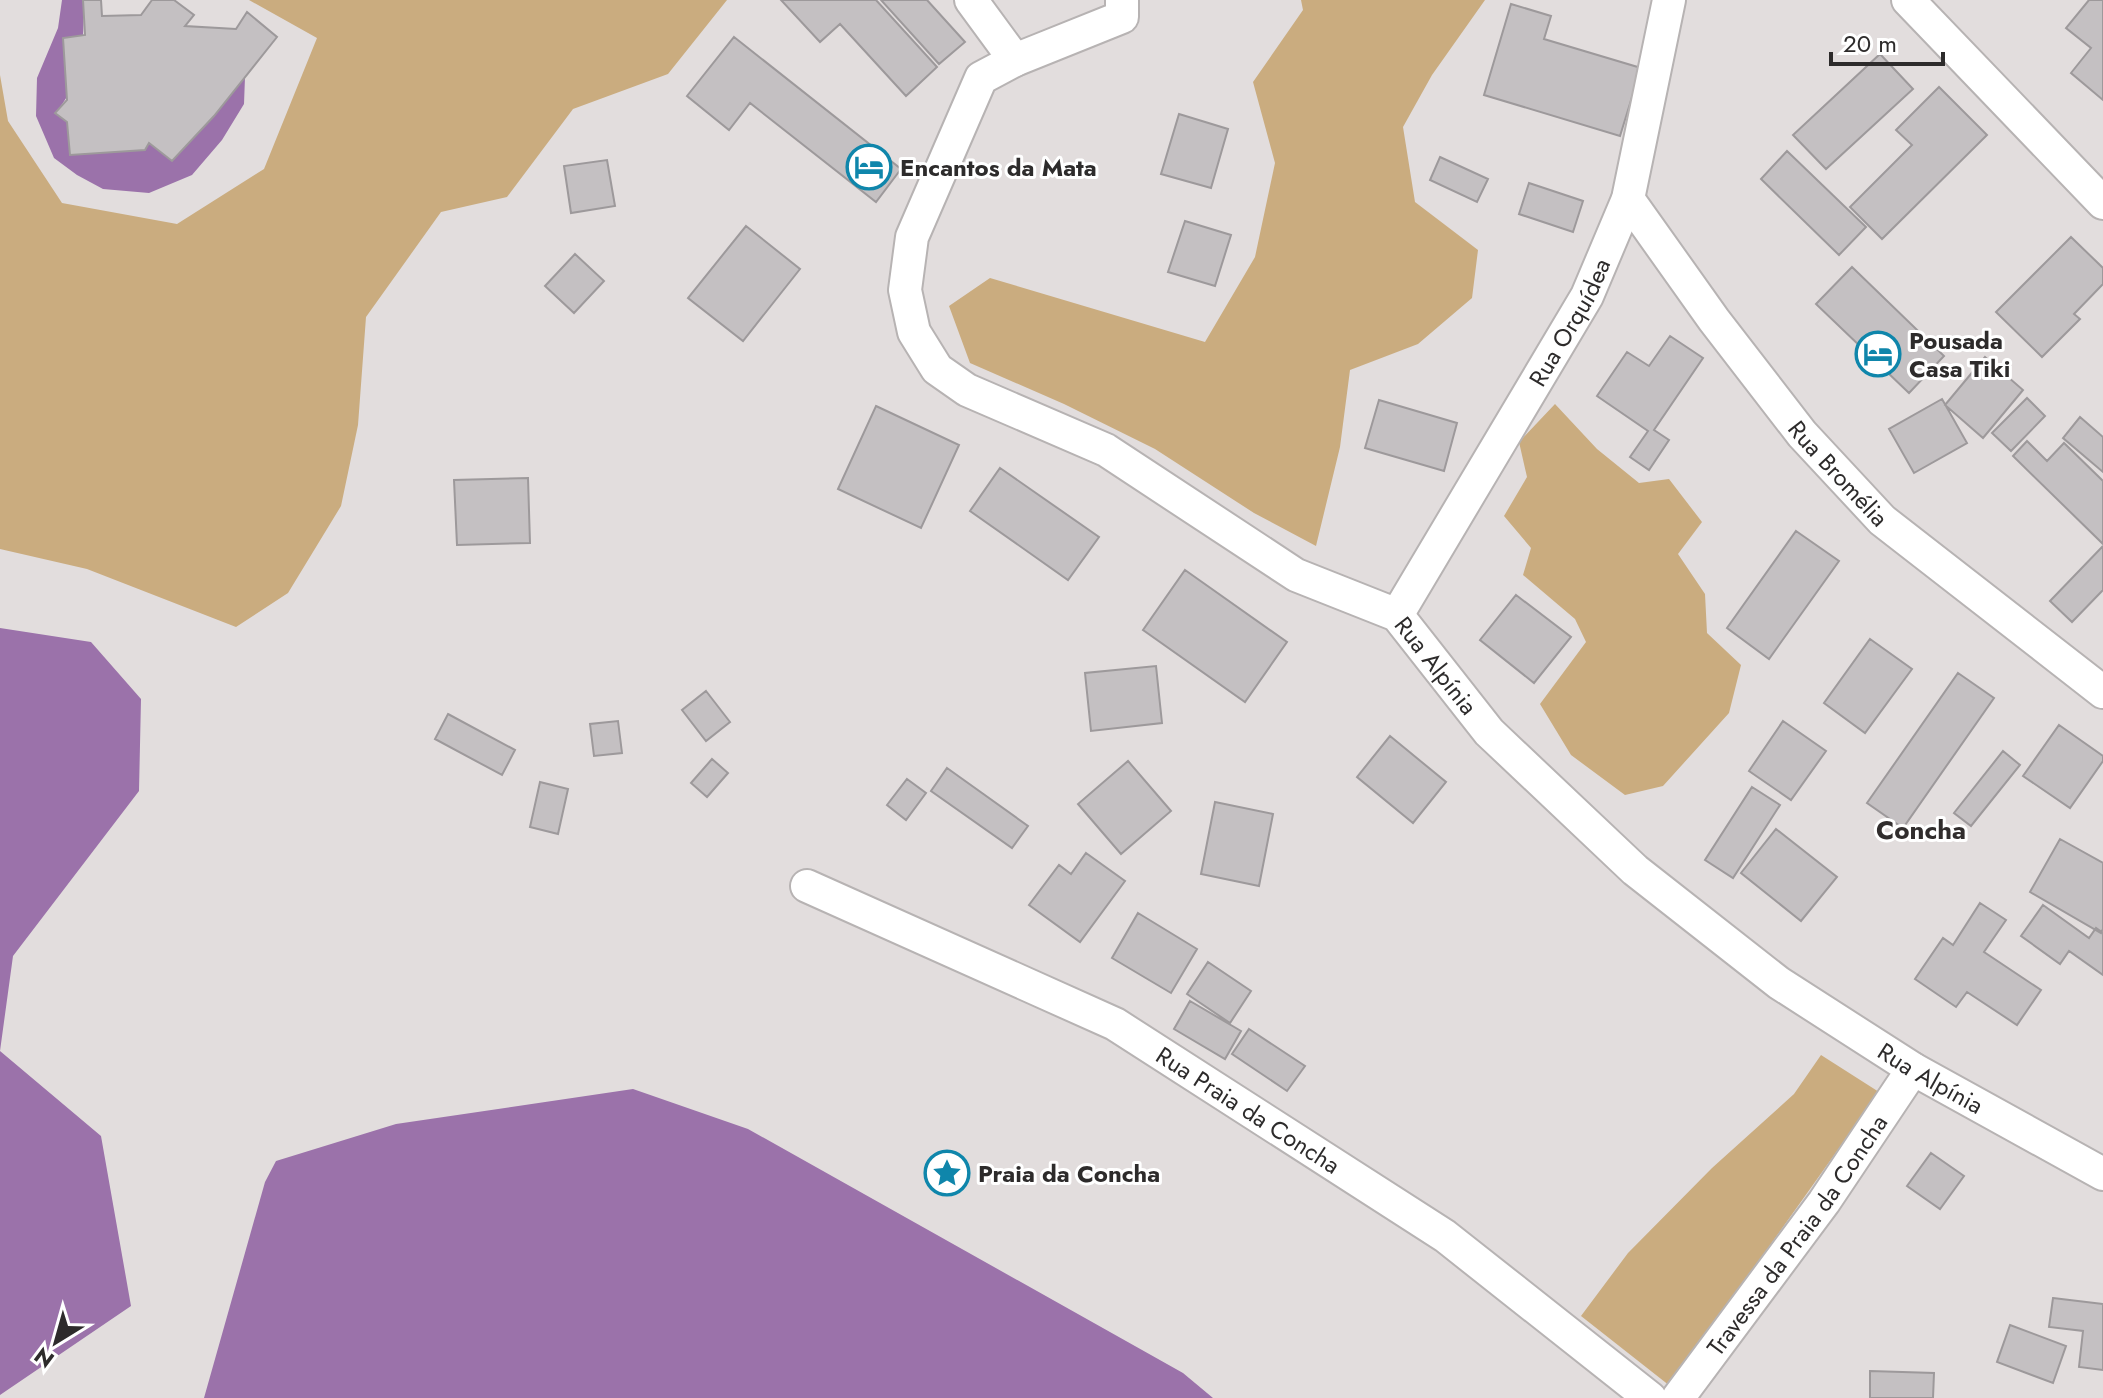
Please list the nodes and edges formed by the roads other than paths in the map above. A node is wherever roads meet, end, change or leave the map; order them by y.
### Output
1 (971, 0) edge
2 (1122, 0) edge
3 (1669, 0) edge
4 (1908, 0) edge
5 (1015, 60) junction
6 (1628, 199) junction
7 (2103, 203) edge
8 (1397, 615) junction
9 (2103, 692) edge
10 (807, 886) dead end
11 (1913, 1069) junction
12 (2103, 1174) edge
13 (1650, 1398) edge
14 (1678, 1398) edge

1 - 5 street
2 - 5 street, Rua Alpínia
3 - 6 street, Rua Orquídea
4 - 7 street
5 - 8 street, Rua Alpínia
6 - 8 street, Rua Orquídea
6 - 9 street, Rua Bromélia
8 - 11 street, Rua Alpínia
10 - 13 street, Rua Praia da Concha
11 - 12 street, Rua Alpínia
11 - 14 street, Travessa da Praia da Concha

